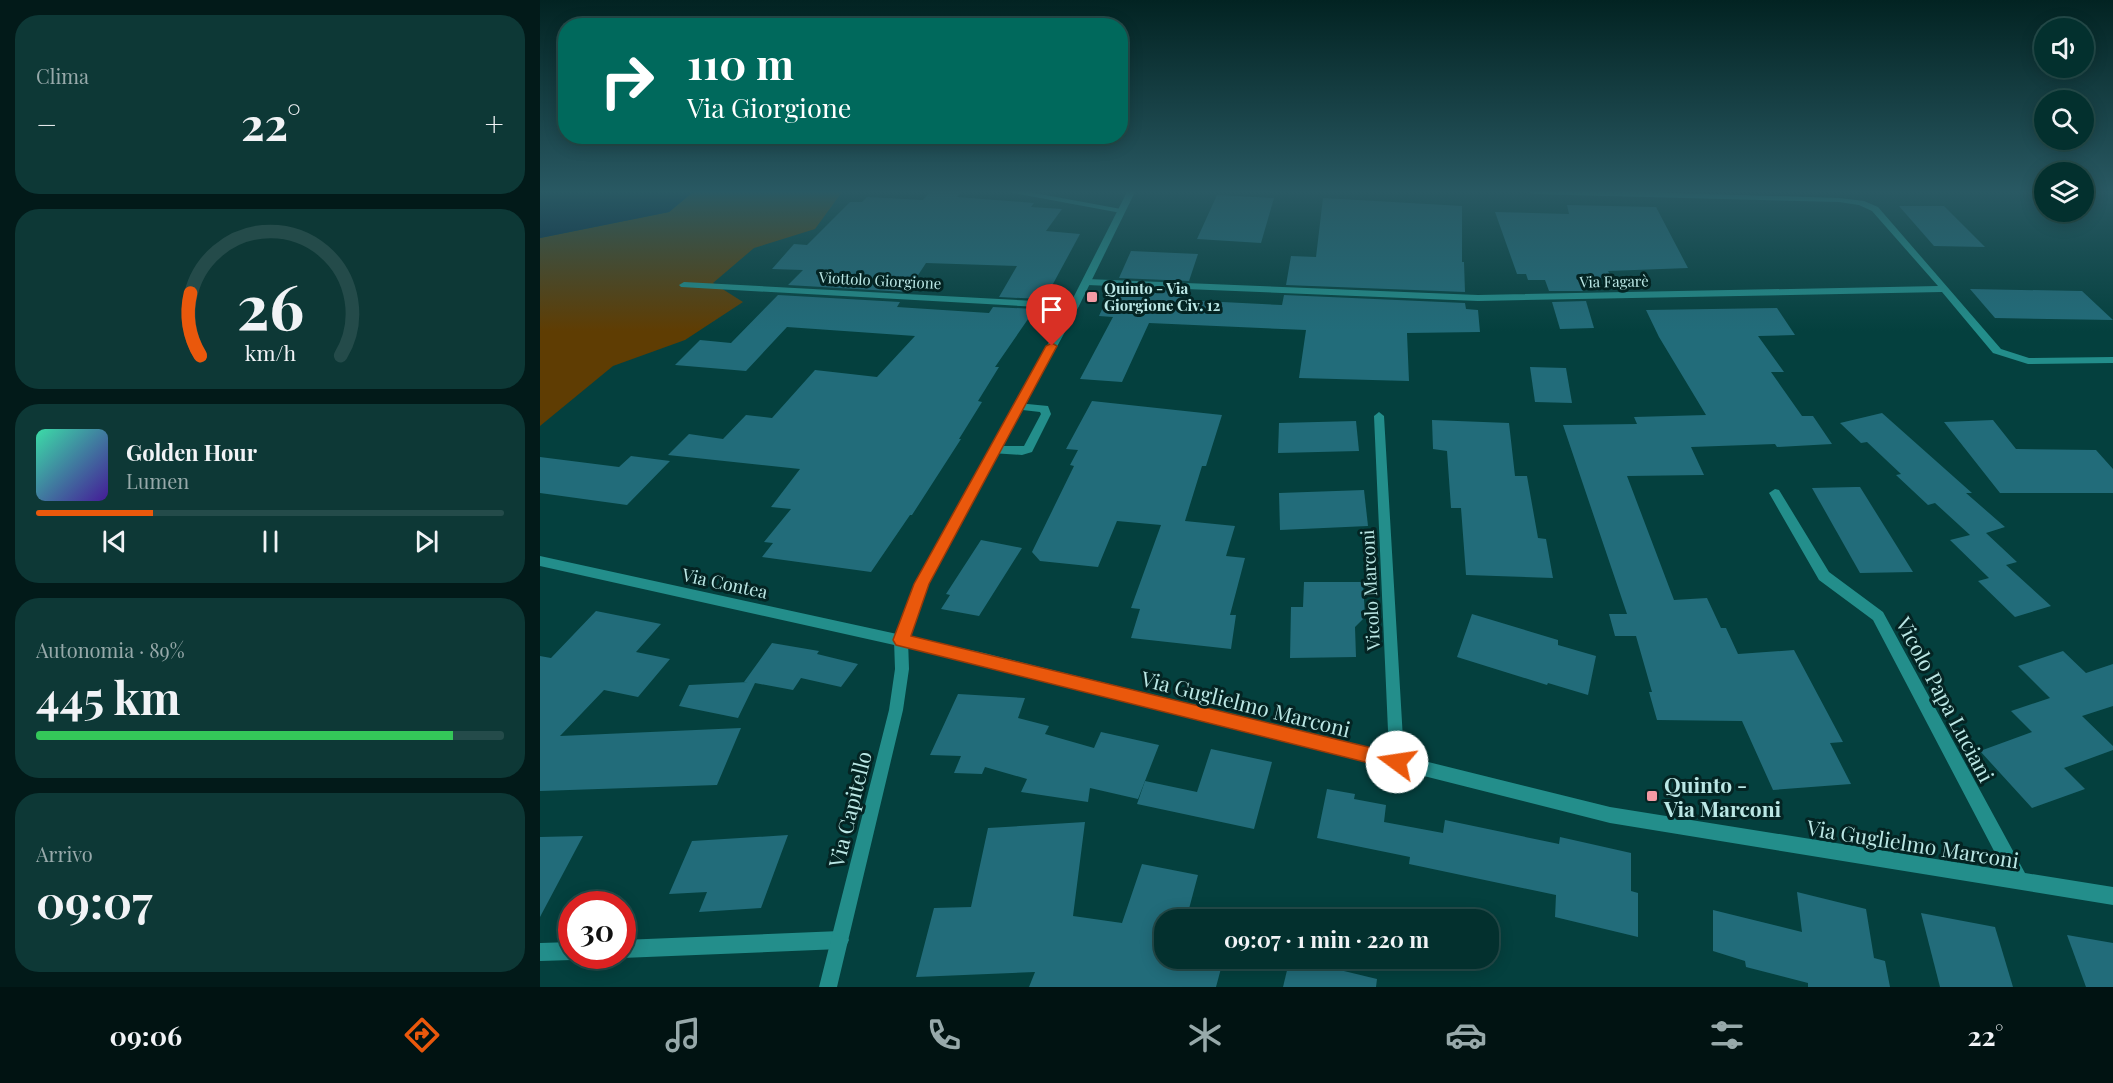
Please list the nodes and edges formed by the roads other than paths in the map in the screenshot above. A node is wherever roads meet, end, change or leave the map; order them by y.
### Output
1 (1108, 238) edge
2 (1900, 238) edge
3 (1086, 282) junction
4 (684, 285) dead end
5 (1945, 289) junction
6 (1074, 306) junction
7 (2113, 360) edge
8 (1017, 408) junction
9 (1379, 416) dead end
10 (995, 450) junction
11 (1775, 493) dead end
12 (540, 561) edge
13 (901, 640) junction
14 (1397, 762) junction
15 (2020, 882) junction
16 (2113, 896) edge
17 (840, 940) junction
18 (636, 948) edge
19 (558, 951) edge
20 (540, 952) edge
21 (828, 987) edge

1 - 3 street
2 - 5 street
3 - 5 street, Via Fagarè
3 - 6 street
4 - 6 street, Viottolo Giorgione
5 - 7 street
6 - 8 street
8 - 10 street
8 - 10 street
9 - 14 street, Vicolo Marconi
10 - 13 street
11 - 15 street, Vicolo Papa Luciani
12 - 13 street, Via Contea
13 - 14 street, Via Guglielmo Marconi
13 - 17 street, Via Capitello
14 - 15 street, Via Guglielmo Marconi
15 - 16 street, Via Guglielmo Marconi
17 - 18 street
17 - 21 street, Via Capitello
19 - 20 street

